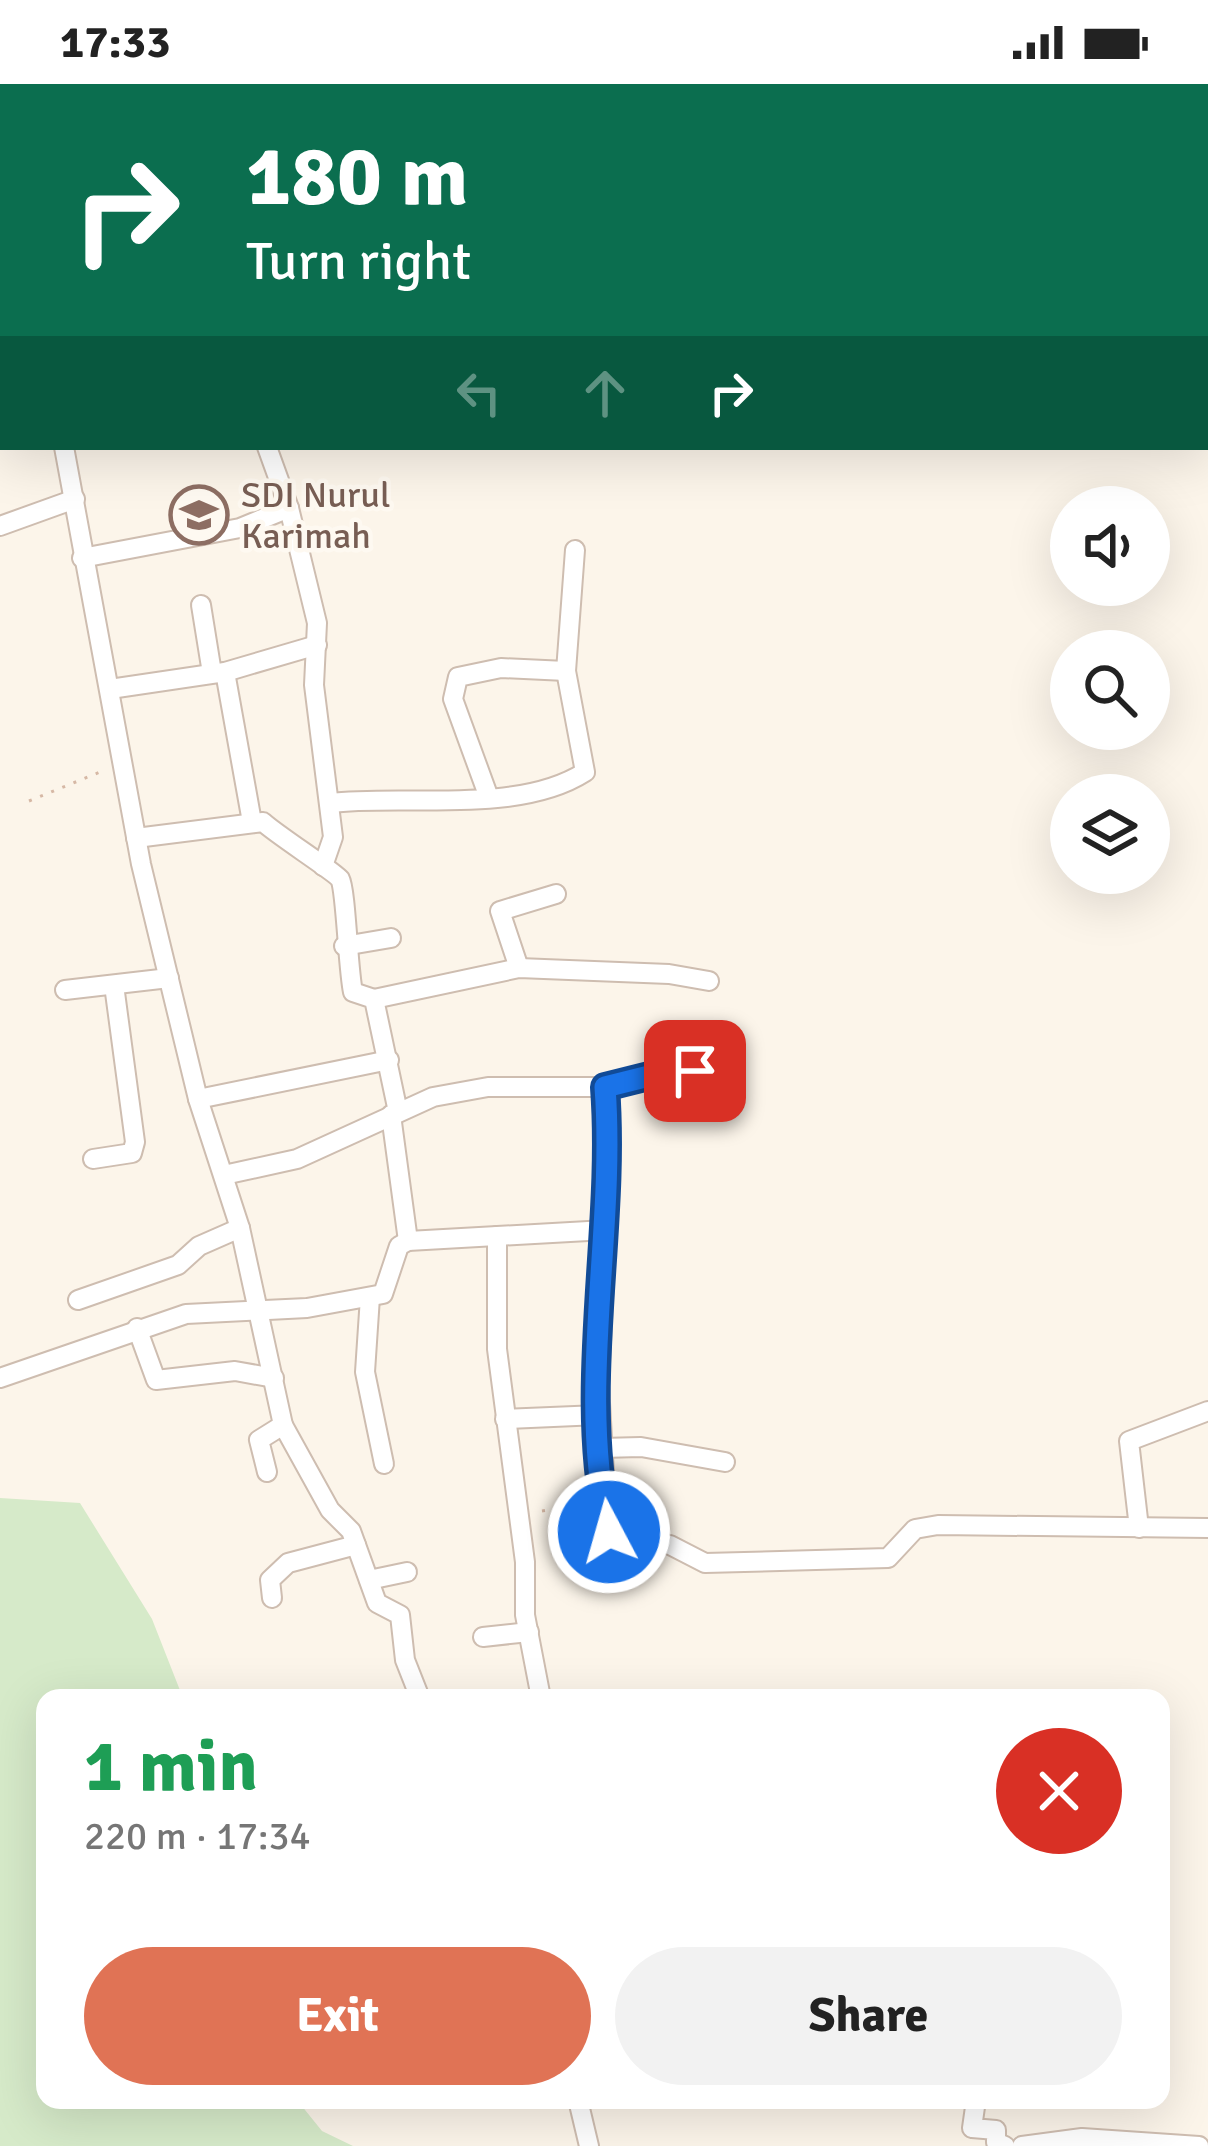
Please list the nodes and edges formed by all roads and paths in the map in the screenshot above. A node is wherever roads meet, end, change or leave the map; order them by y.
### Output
1 (65, 450) edge
2 (268, 450) edge
3 (75, 500) junction
4 (289, 508) junction
5 (0, 526) edge
6 (575, 550) dead end
7 (82, 558) junction
8 (201, 605) dead end
9 (317, 644) junction
10 (566, 671) junction
11 (219, 673) junction
12 (110, 689) junction
13 (126, 761) junction
14 (488, 796) junction
15 (29, 802) dead end
16 (330, 803) junction
17 (252, 822) junction
18 (136, 838) junction
19 (323, 866) junction
20 (556, 894) dead end
21 (391, 938) dead end
22 (344, 946) junction
23 (519, 968) junction
24 (170, 978) junction
25 (709, 981) dead end
26 (114, 985) junction
27 (64, 990) dead end
28 (374, 999) junction
29 (389, 1060) junction
30 (695, 1071) dead end
31 (605, 1087) junction
32 (198, 1099) junction
33 (394, 1113) junction
34 (93, 1160) dead end
35 (224, 1175) junction
36 (240, 1228) junction
37 (606, 1231) junction
38 (496, 1235) junction
39 (408, 1241) junction
40 (370, 1297) junction
41 (78, 1300) dead end
42 (259, 1310) junction
43 (137, 1328) junction
44 (0, 1378) edge
45 (274, 1378) junction
46 (1208, 1412) edge
47 (599, 1415) junction
48 (505, 1419) junction
49 (283, 1425) junction
50 (601, 1448) junction
51 (725, 1462) dead end
52 (384, 1464) dead end
53 (267, 1472) dead end
54 (605, 1502) junction
55 (542, 1511) dead end
56 (1139, 1528) junction
57 (1208, 1528) edge
58 (356, 1544) junction
59 (407, 1572) dead end
60 (369, 1580) junction
61 (272, 1598) dead end
62 (529, 1632) junction
63 (483, 1637) dead end
64 (416, 1689) edge
65 (539, 1689) edge
66 (580, 2109) edge
67 (975, 2109) edge
68 (1106, 2143) edge
69 (589, 2146) edge
70 (1006, 2146) edge
71 (1022, 2146) edge
72 (1199, 2146) edge

1 - 3 street
2 - 4 street
3 - 5 street
3 - 7 street
4 - 7 street
4 - 9 street
6 - 10 street
7 - 12 street
8 - 11 street
9 - 11 street
9 - 16 street
10 - 14 street
10 - 14 street
11 - 12 street
11 - 17 street
12 - 13 street
13 - 15 path
13 - 18 street
14 - 16 street
16 - 19 street
17 - 18 street
17 - 19 street
18 - 24 street
19 - 22 street
20 - 23 street
21 - 22 street
22 - 28 street
23 - 25 street
23 - 28 street
24 - 26 street
24 - 32 street
26 - 27 street
26 - 34 street
28 - 29 street
29 - 32 street
29 - 33 street
30 - 31 street
31 - 33 street
31 - 37 street
32 - 35 street
33 - 35 street
33 - 39 street
35 - 36 street
36 - 41 street
36 - 42 street
37 - 38 street
37 - 47 street
38 - 39 street
38 - 48 street
39 - 40 street
40 - 42 street
40 - 52 street
42 - 43 street
42 - 45 street
43 - 44 street
43 - 45 street
45 - 49 street
46 - 56 street
47 - 48 street
47 - 50 street
48 - 62 street
49 - 53 street
49 - 58 street
50 - 51 street
50 - 54 street
54 - 55 path
54 - 56 street
56 - 57 street
58 - 60 street
58 - 61 street
59 - 60 street
60 - 64 street
62 - 63 street
62 - 65 street
66 - 69 street
67 - 70 street
68 - 71 street
68 - 72 street

